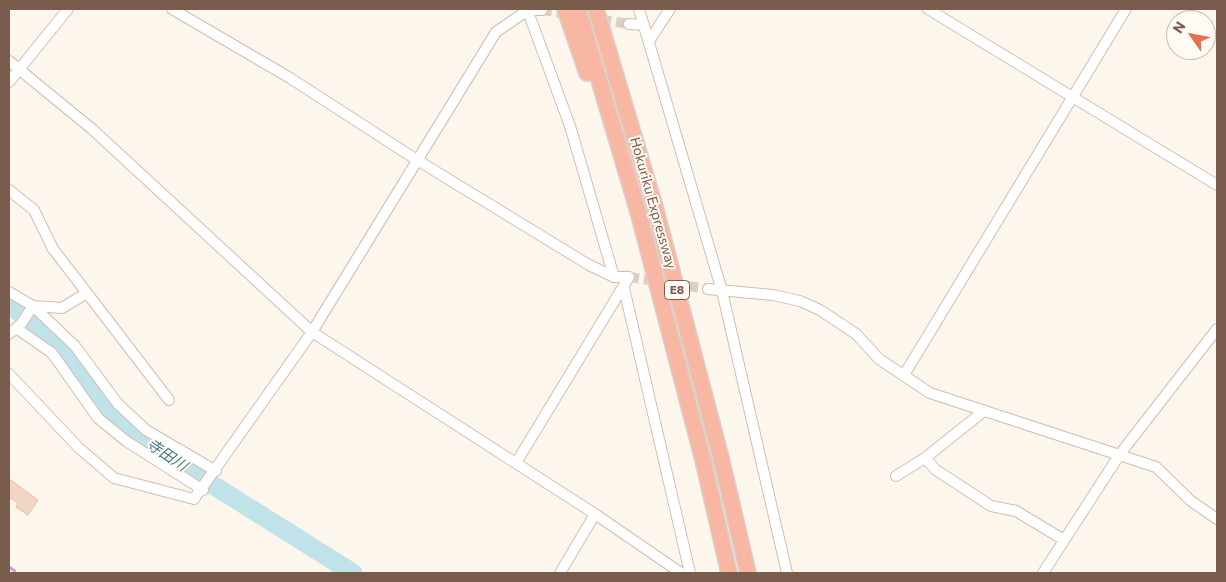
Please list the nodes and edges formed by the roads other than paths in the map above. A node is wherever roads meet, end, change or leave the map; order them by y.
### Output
1 (68, 9) edge
2 (172, 9) edge
3 (528, 9) edge
4 (564, 9) edge
5 (578, 9) edge
6 (596, 9) edge
7 (600, 9) edge
8 (639, 9) edge
9 (670, 9) edge
10 (928, 9) edge
11 (1126, 9) edge
12 (542, 10) dead end
13 (629, 24) tunnel mouth
14 (644, 25) junction
15 (649, 42) junction
16 (9, 61) edge
17 (19, 70) junction
18 (616, 71) junction
19 (9, 82) edge
20 (1072, 97) junction
21 (417, 160) junction
22 (1217, 185) edge
23 (9, 190) edge
24 (638, 215) junction
25 (614, 277) junction
26 (624, 288) junction
27 (708, 289) tunnel mouth
28 (722, 291) junction
29 (9, 292) edge
30 (87, 293) junction
31 (33, 306) junction
32 (1217, 329) edge
33 (13, 331) edge
34 (312, 332) junction
35 (9, 374) edge
36 (904, 375) junction
37 (169, 400) dead end
38 (984, 410) junction
39 (1120, 454) junction
40 (925, 458) junction
41 (516, 464) junction
42 (216, 471) junction
43 (896, 476) dead end
44 (203, 490) junction
45 (595, 514) junction
46 (1217, 519) edge
47 (1064, 540) junction
48 (560, 573) edge
49 (681, 573) edge
50 (690, 573) edge
51 (729, 573) edge
52 (748, 573) edge
53 (787, 573) edge
54 (1043, 573) edge

1 - 17 street
2 - 21 street
3 - 12 street
3 - 21 street
3 - 25 street
4 - 24 highway
5 - 24 highway, Hokuriku Expressway / E8
6 - 18 highway, Hokuriku Expressway / E8
7 - 18 highway
8 - 14 street
9 - 15 street
10 - 20 street
11 - 20 street
13 - 14 street
14 - 15 street
15 - 28 street
16 - 17 street
17 - 19 street
17 - 34 street
18 - 52 highway, Hokuriku Expressway / E8
20 - 22 street
20 - 36 street
21 - 25 street
21 - 34 street
23 - 30 street
24 - 51 highway, Hokuriku Expressway / E8
25 - 26 street
26 - 41 street
26 - 50 street
27 - 28 street
28 - 36 street
28 - 53 street
29 - 31 street
30 - 31 street
30 - 37 street
31 - 33 street
31 - 42 street
32 - 39 street
33 - 44 street
34 - 41 street
34 - 42 street
35 - 44 street
36 - 38 street
38 - 39 street
38 - 40 street
39 - 46 street
39 - 47 street
40 - 43 street
40 - 47 street
41 - 45 street
42 - 44 street
45 - 48 street
45 - 49 street
47 - 54 street

